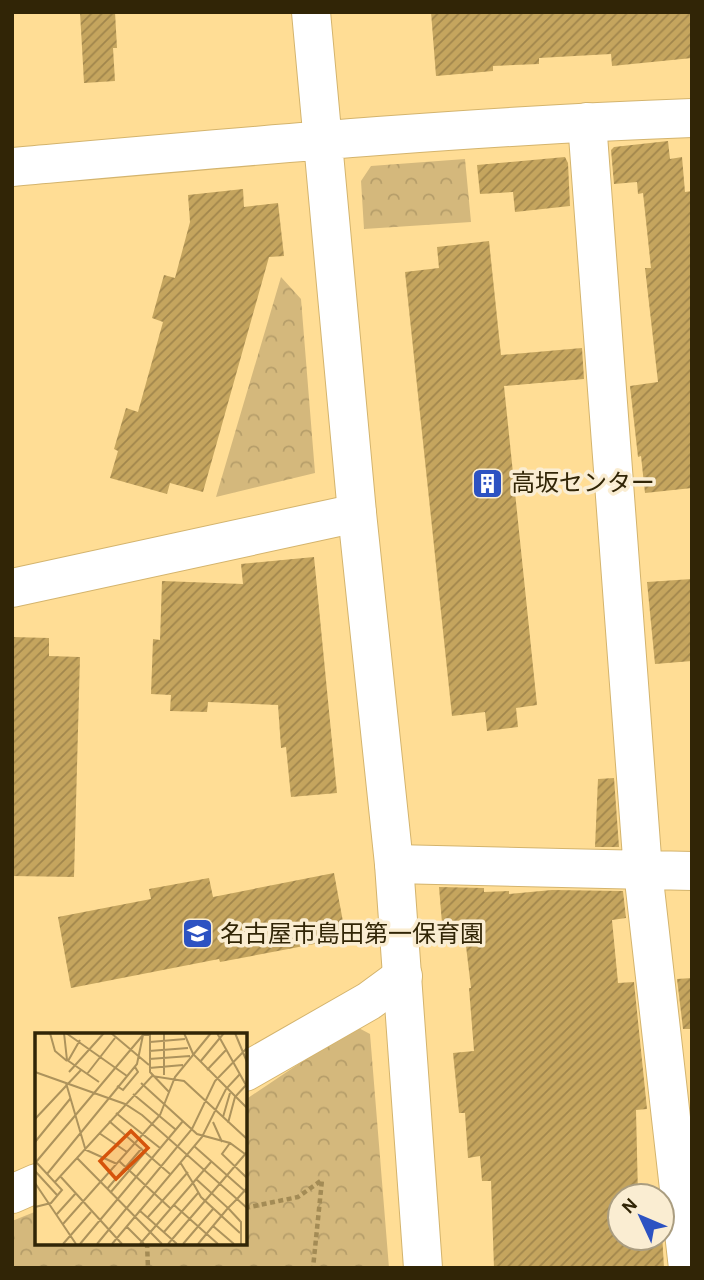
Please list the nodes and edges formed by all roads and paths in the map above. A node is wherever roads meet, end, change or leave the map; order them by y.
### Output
1 (311, 12) edge
2 (692, 118) edge
3 (587, 122) junction
4 (322, 140) junction
5 (12, 167) edge
6 (358, 513) junction
7 (12, 588) edge
8 (394, 864) junction
9 (643, 871) junction
10 (692, 871) edge
11 (403, 976) junction
12 (247, 1071) edge
13 (35, 1184) edge
14 (12, 1194) edge
15 (247, 1208) edge
16 (147, 1245) edge
17 (148, 1268) edge
18 (313, 1268) edge
19 (423, 1268) edge
20 (688, 1268) edge

1 - 4 street
2 - 3 street
3 - 4 street
3 - 9 street
4 - 5 street
4 - 6 street
6 - 7 street
6 - 8 street
8 - 9 street
8 - 11 street
9 - 10 street
9 - 20 street
11 - 12 street
11 - 19 street
13 - 14 street
15 - 18 path
16 - 17 path

